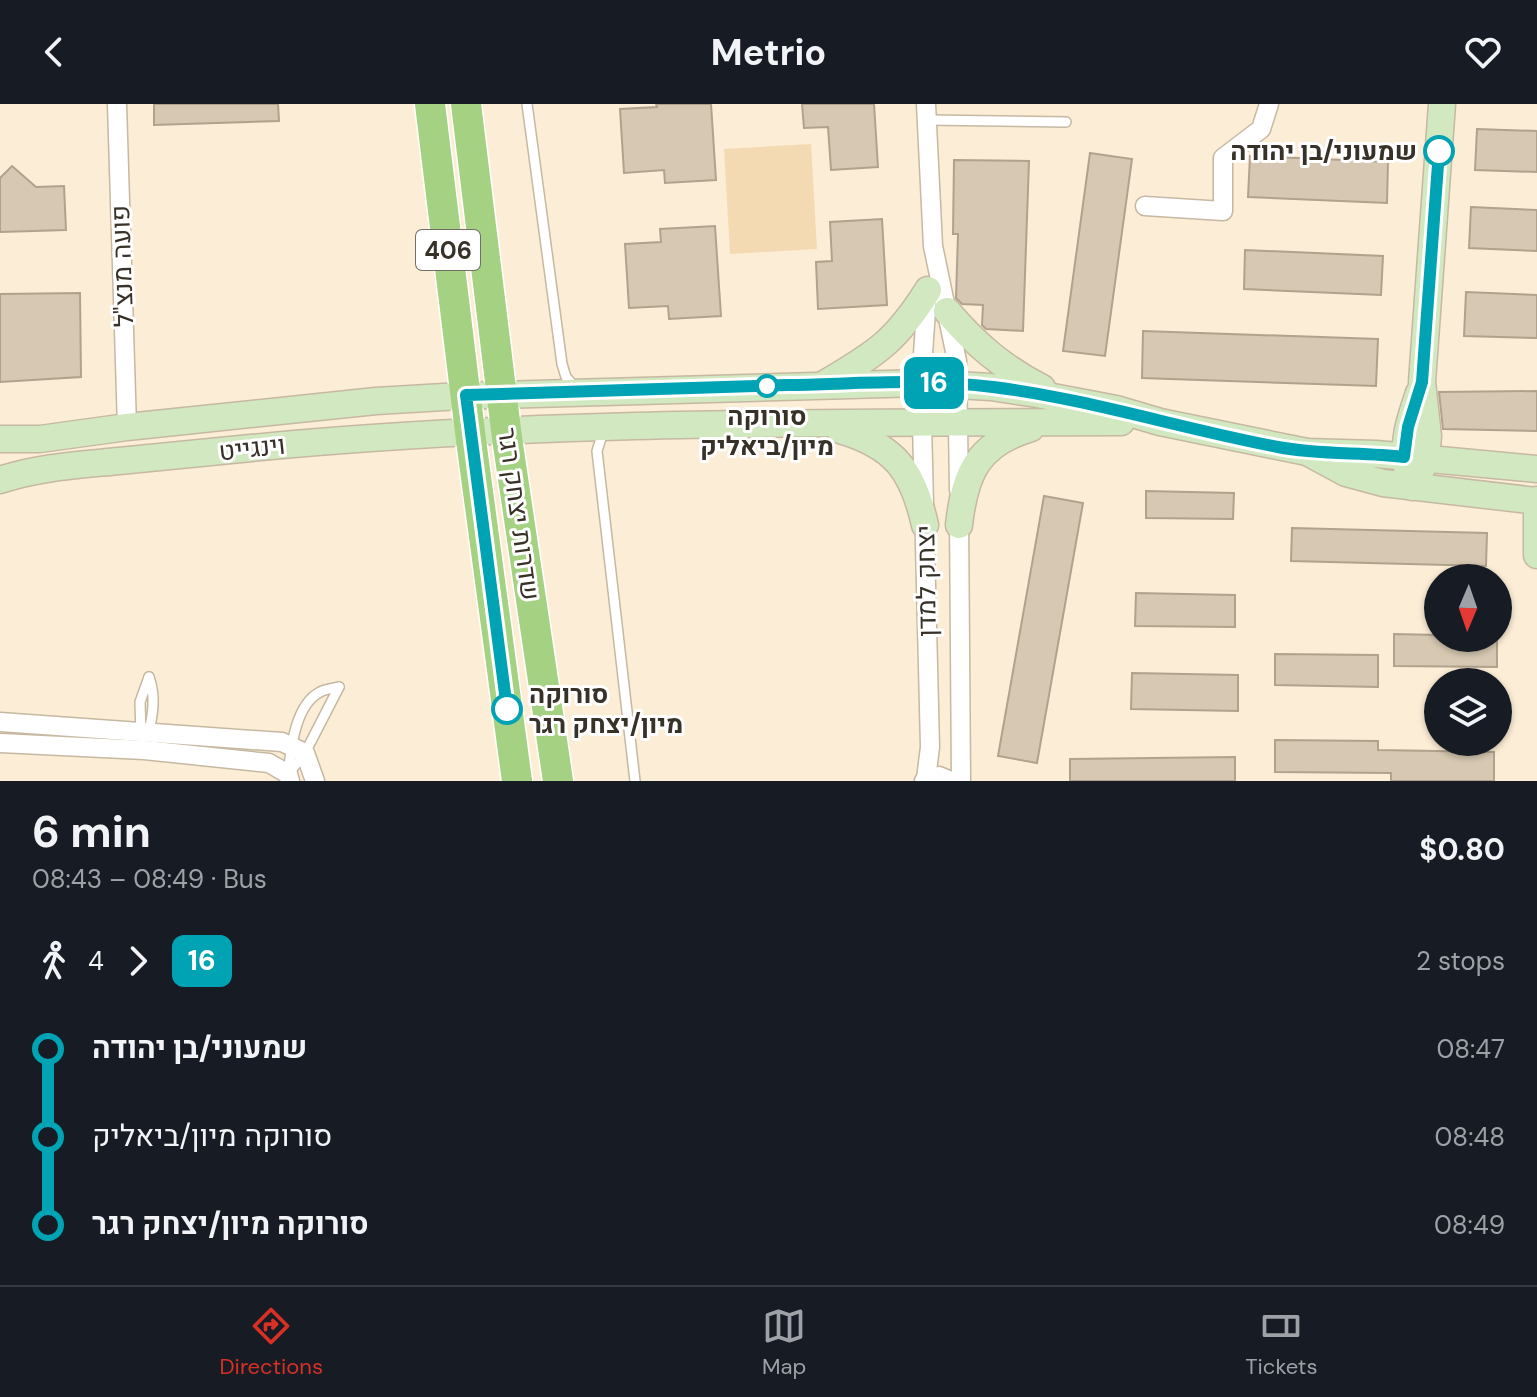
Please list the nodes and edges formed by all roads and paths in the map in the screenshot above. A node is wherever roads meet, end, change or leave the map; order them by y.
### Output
1 (117, 104) edge
2 (430, 104) edge
3 (466, 104) edge
4 (527, 104) edge
5 (1269, 104) edge
6 (1442, 104) edge
7 (926, 112) edge
8 (1066, 122) dead end
9 (1145, 206) dead end
10 (933, 246) junction
11 (928, 290) junction
12 (947, 311) junction
13 (921, 383) junction
14 (824, 384) junction
15 (959, 385) junction
16 (589, 392) junction
17 (504, 394) junction
18 (466, 395) junction
19 (1063, 399) junction
20 (922, 422) junction
21 (1050, 422) junction
22 (1160, 422) junction
23 (821, 424) junction
24 (959, 424) junction
25 (127, 427) junction
26 (612, 428) junction
27 (506, 430) junction
28 (470, 434) junction
29 (0, 439) edge
30 (1307, 452) junction
31 (1415, 458) junction
32 (1537, 469) edge
33 (0, 480) edge
34 (1412, 487) junction
35 (1537, 500) edge
36 (925, 525) junction
37 (959, 525) junction
38 (1537, 555) edge
39 (0, 722) edge
40 (145, 738) junction
41 (0, 743) edge
42 (298, 750) junction
43 (289, 777) edge
44 (925, 780) edge
45 (315, 781) edge
46 (517, 781) edge
47 (558, 781) edge
48 (635, 781) edge
49 (951, 781) edge
50 (961, 781) edge

1 - 25 street, פועה מנצ"ל
2 - 18 main road, שדרות יצחק רגר / 406
3 - 17 main road, שדרות יצחק רגר / 406
4 - 16 lane
5 - 9 street
6 - 31 street
7 - 8 lane
7 - 10 street
10 - 11 street, יצחק למדן
10 - 12 street, יצחק למדן
11 - 13 street, יצחק למדן
11 - 14 street
12 - 15 street, יצחק למדן
12 - 19 street
13 - 14 street, וינגייט
13 - 15 street, וינגייט
13 - 20 street, יצחק למדן
14 - 16 street, וינגייט
15 - 19 street, וינגייט
15 - 24 street, יצחק למדן
16 - 17 street, וינגייט
17 - 18 street, וינגייט
17 - 27 main road, שדרות יצחק רגר / 406
18 - 25 street, וינגייט
18 - 28 main road, שדרות יצחק רגר / 406
19 - 22 street
20 - 23 street, וינגייט
20 - 24 street, וינגייט
20 - 36 street, יצחק למדן
21 - 22 street, וינגייט
21 - 24 street, וינגייט
21 - 37 street
22 - 30 street
23 - 26 street, וינגייט
23 - 36 street
24 - 37 street, יצחק למדן
25 - 29 street, וינגייט
26 - 27 street, וינגייט
26 - 48 lane
27 - 28 street, וינגייט
27 - 47 main road, שדרות יצחק רגר / 406
28 - 33 street, וינגייט
28 - 46 main road, שדרות יצחק רגר / 406
30 - 31 street
30 - 34 street
31 - 32 street
31 - 34 street
34 - 35 street
35 - 38 street
36 - 44 street, יצחק למדן
37 - 50 street, יצחק למדן
39 - 40 street
40 - 41 street
40 - 42 street
40 - 43 street
42 - 42 lane
42 - 43 lane
42 - 45 street
44 - 49 street

